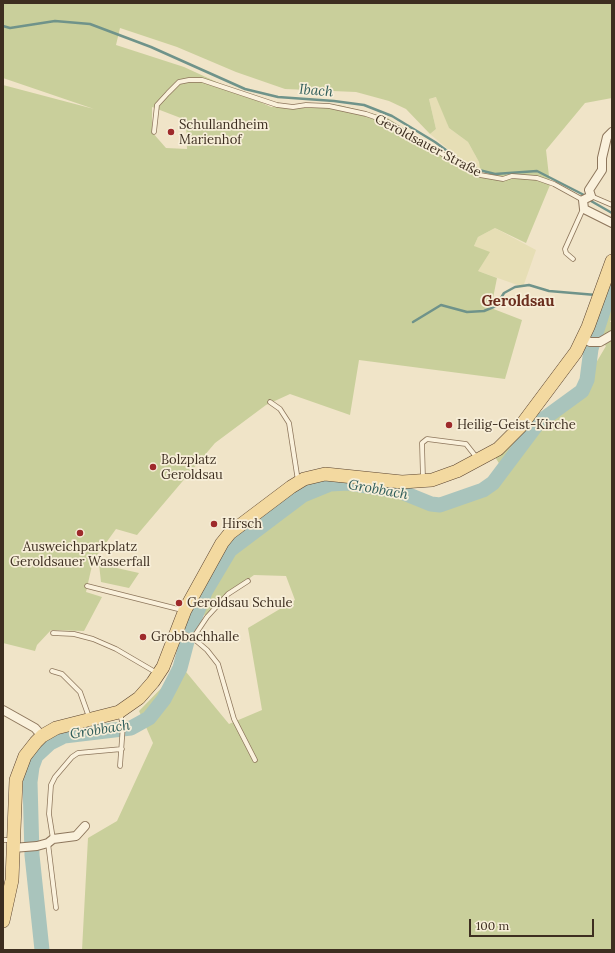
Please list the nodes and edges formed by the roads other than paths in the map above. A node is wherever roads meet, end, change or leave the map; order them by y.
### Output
1 (154, 132) dead end
2 (610, 134) edge
3 (586, 200) junction
4 (612, 205) edge
5 (612, 223) edge
6 (573, 258) dead end
7 (612, 261) edge
8 (612, 336) edge
9 (587, 340) junction
10 (270, 402) dead end
11 (480, 460) junction
12 (423, 481) junction
13 (298, 482) junction
14 (248, 581) dead end
15 (87, 586) dead end
16 (185, 610) junction
17 (180, 632) junction
18 (53, 633) dead end
19 (193, 638) junction
20 (52, 670) dead end
21 (159, 674) junction
22 (3, 710) edge
23 (119, 712) junction
24 (90, 720) junction
25 (42, 736) junction
26 (122, 748) junction
27 (255, 760) dead end
28 (120, 766) dead end
29 (85, 826) dead end
30 (51, 841) junction
31 (14, 844) edge
32 (56, 908) dead end
33 (3, 921) edge

1 - 3 lane, Geroldsauer Straße
2 - 3 street
3 - 4 lane
3 - 5 street, Geroldsauer Straße
3 - 6 lane
7 - 9 main road
8 - 9 street
9 - 11 main road
10 - 13 lane
11 - 12 main road
11 - 12 lane
12 - 13 main road
13 - 16 main road
14 - 19 lane
15 - 16 lane
16 - 17 main road
17 - 19 lane
17 - 21 main road
18 - 21 lane
19 - 27 lane
20 - 24 lane
21 - 23 main road
22 - 25 street
23 - 24 main road
23 - 26 lane
24 - 25 main road
25 - 31 main road
26 - 28 lane
26 - 30 lane
29 - 30 street
30 - 31 street
30 - 32 lane
31 - 33 main road

